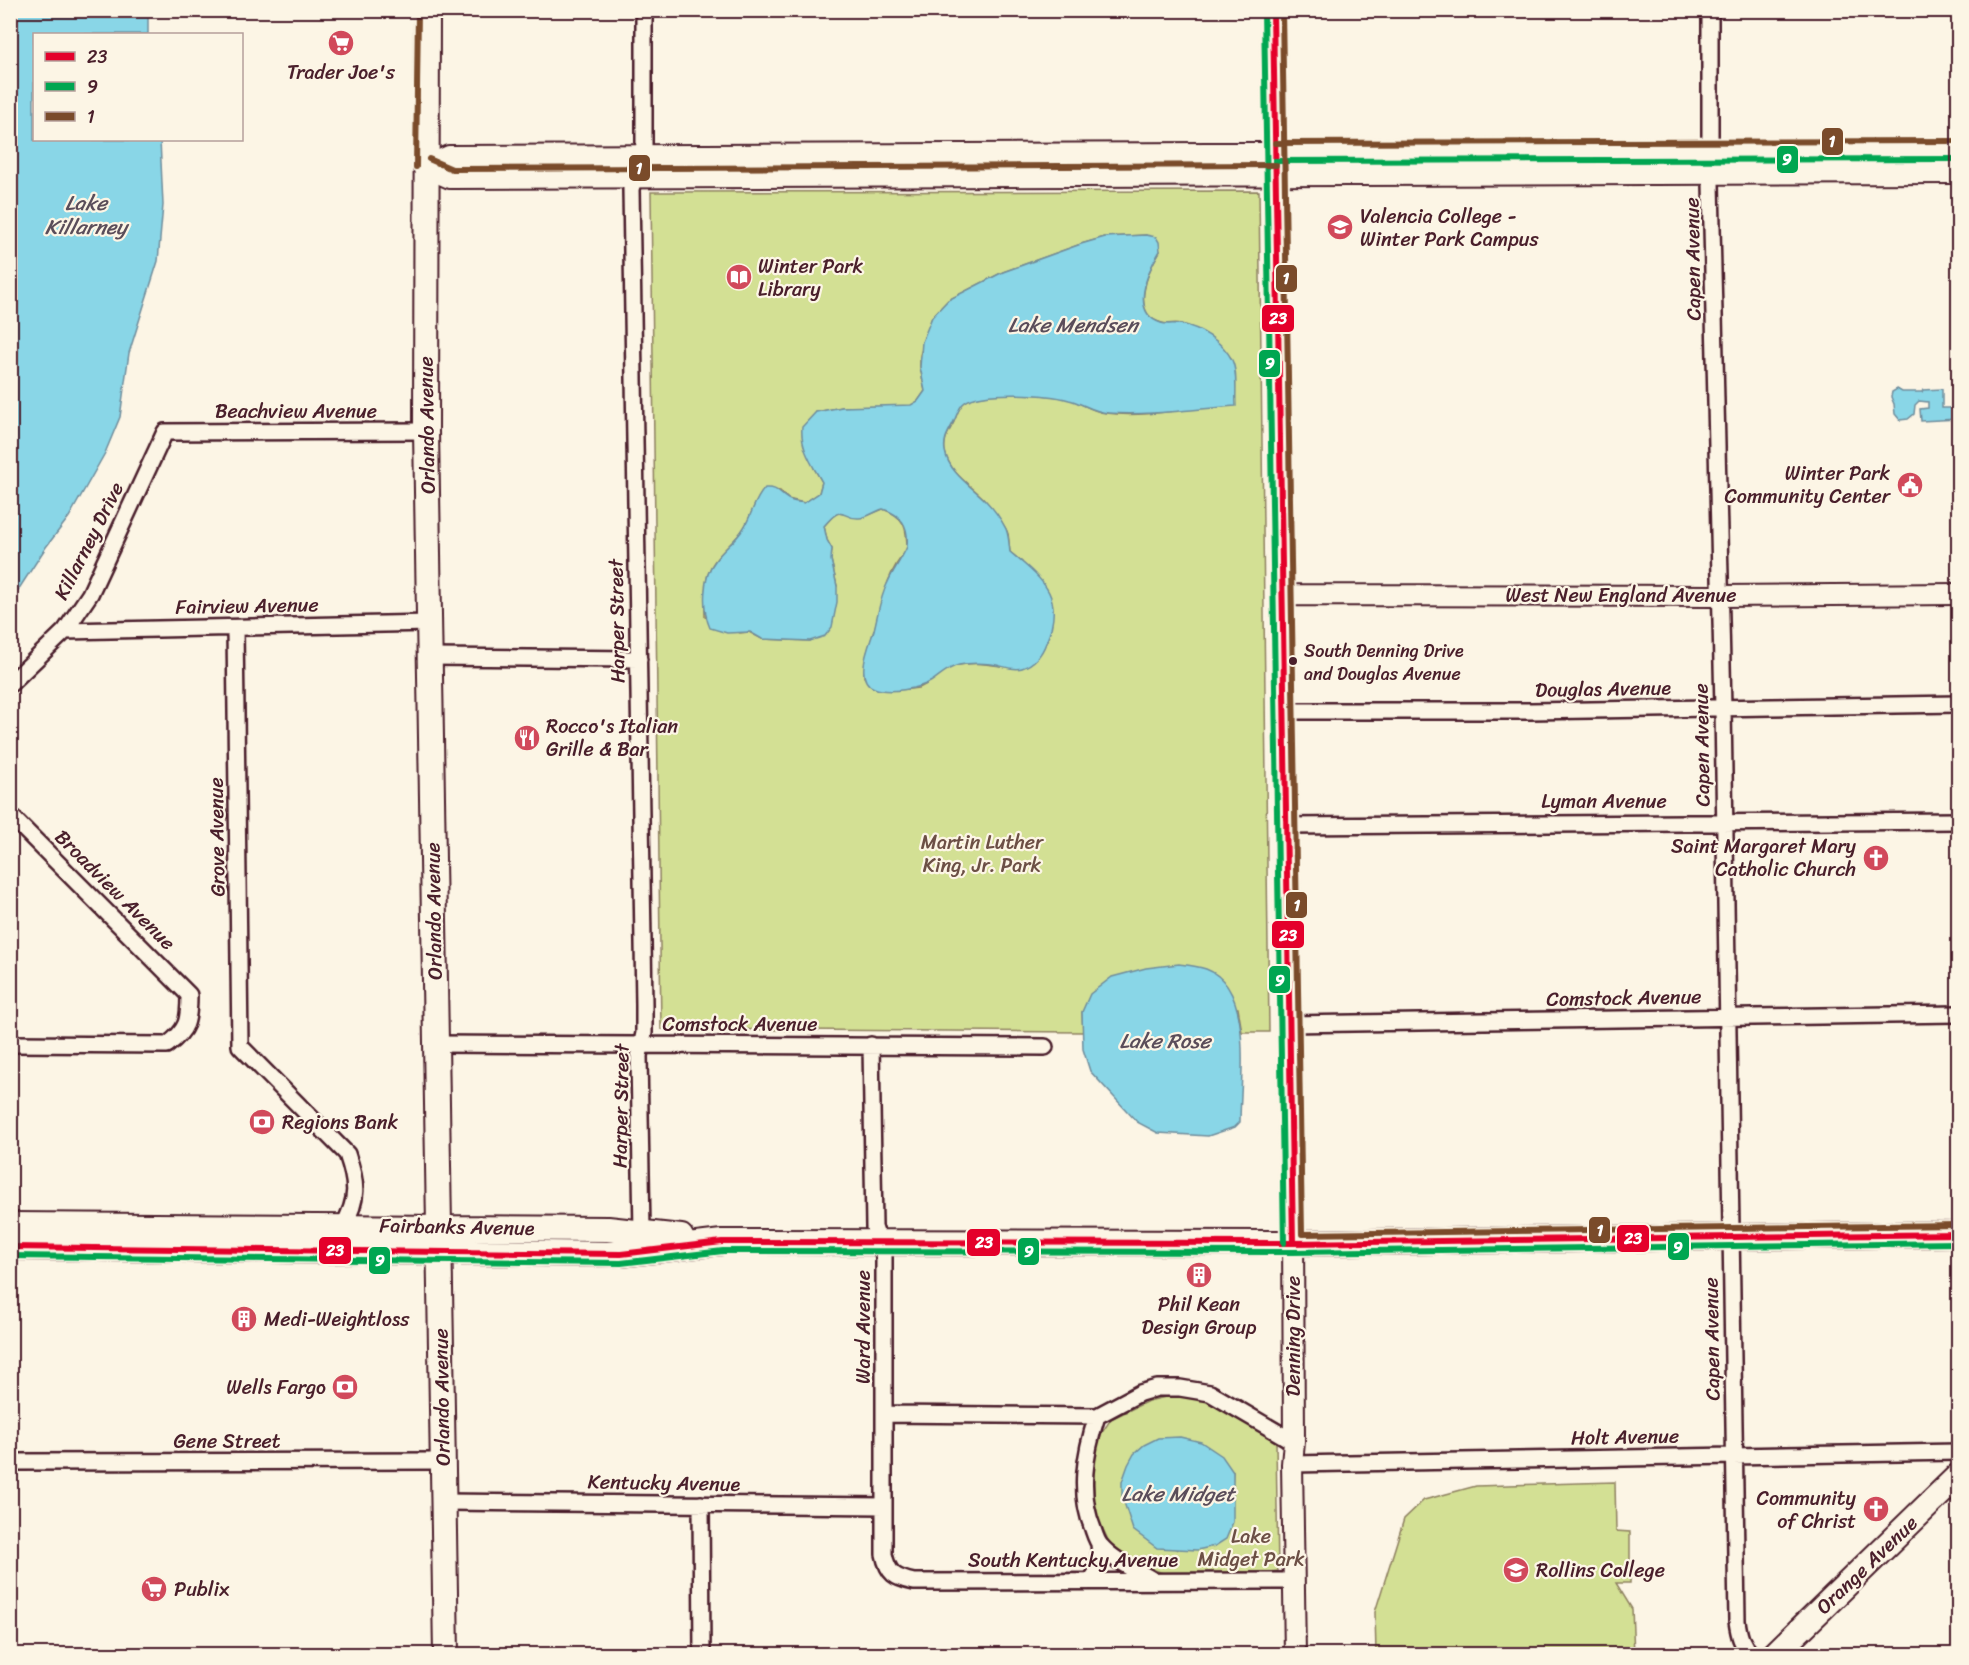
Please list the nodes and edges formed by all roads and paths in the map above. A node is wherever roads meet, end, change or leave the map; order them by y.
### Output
1 (427, 10) edge
2 (644, 10) edge
3 (1273, 10) edge
4 (1710, 10) edge
5 (1959, 150) edge
6 (1711, 151) junction
7 (1275, 152) junction
8 (1003, 153) junction
9 (641, 155) junction
10 (425, 167) junction
11 (1712, 173) junction
12 (1959, 173) edge
13 (1276, 174) junction
14 (1003, 176) junction
15 (635, 177) junction
16 (426, 431) junction
17 (165, 432) joint
18 (1959, 594) edge
19 (1283, 595) junction
20 (1720, 596) junction
21 (430, 623) junction
22 (235, 628) junction
23 (65, 631) junction
24 (430, 657) junction
25 (639, 659) junction
26 (10, 684) edge
27 (1959, 704) edge
28 (1723, 708) junction
29 (1284, 711) junction
30 (10, 815) edge
31 (1959, 821) edge
32 (1724, 822) junction
33 (1286, 826) junction
34 (1959, 1014) edge
35 (1727, 1017) junction
36 (1289, 1024) junction
37 (10, 1044) edge
38 (436, 1044) junction
39 (642, 1045) junction
40 (871, 1045) junction
41 (1045, 1047) dead end
42 (10, 1225) edge
43 (343, 1226) junction
44 (642, 1233) junction
45 (1959, 1234) edge
46 (1731, 1237) junction
47 (440, 1240) junction
48 (722, 1242) junction
49 (879, 1242) junction
50 (1293, 1243) junction
51 (10, 1247) edge
52 (884, 1414) junction
53 (1097, 1416) junction
54 (1294, 1442) junction
55 (1959, 1452) edge
56 (1735, 1456) junction
57 (443, 1461) junction
58 (10, 1462) edge
59 (1292, 1464) junction
60 (1959, 1476) edge
61 (444, 1502) junction
62 (701, 1504) junction
63 (884, 1506) junction
64 (1099, 1544) junction
65 (891, 1572) joint
66 (1091, 1580) junction
67 (1153, 1580) junction
68 (1294, 1581) junction
69 (446, 1654) edge
70 (702, 1654) edge
71 (1296, 1654) edge
72 (1751, 1654) edge
73 (1775, 1654) edge

1 - 10 main road, Orlando Avenue
2 - 9 street, Harper Street
3 - 7 street, Denning Drive
4 - 6 street, Capen Avenue
5 - 6 street
6 - 7 street
6 - 11 street, Capen Avenue
7 - 8 street
7 - 13 street, Denning Drive
8 - 9 street
8 - 14 street
9 - 10 street
9 - 15 street, Harper Street
10 - 15 street
10 - 16 main road, Orlando Avenue
11 - 12 street
11 - 13 street
11 - 20 street, Capen Avenue
13 - 14 street
13 - 19 street, Denning Drive
14 - 15 street
15 - 25 street, Harper Street
16 - 17 street, Beachview Avenue
16 - 21 main road, Orlando Avenue
17 - 23 street, Killarney Drive
18 - 20 street, West New England Avenue
19 - 20 street, West New England Avenue
19 - 29 street, Denning Drive
20 - 28 street, Capen Avenue
21 - 22 street, Fairview Avenue
21 - 24 main road, Orlando Avenue
22 - 23 street, Fairview Avenue
22 - 43 street, Grove Avenue
23 - 26 street, Killarney Drive
24 - 25 street
24 - 38 main road, Orlando Avenue
25 - 39 street, Harper Street
27 - 28 street, Douglas Avenue
28 - 29 street, Douglas Avenue
28 - 32 street, Capen Avenue
29 - 33 street, Denning Drive
30 - 37 street, Broadview Avenue
31 - 32 street, Lyman Avenue
32 - 33 street, Lyman Avenue
32 - 35 street, Capen Avenue
33 - 36 street, Denning Drive
34 - 35 street, Comstock Avenue
35 - 36 street, Comstock Avenue
35 - 46 street, Capen Avenue
36 - 50 street, Denning Drive
38 - 39 street, Comstock Avenue
38 - 47 main road, Orlando Avenue
39 - 40 street, Comstock Avenue
39 - 44 street, Harper Street
40 - 41 street, Comstock Avenue
40 - 49 street, Ward Avenue
42 - 43 main road, Fairbanks Avenue
43 - 47 main road, Fairbanks Avenue
44 - 47 main road, Fairbanks Avenue
44 - 48 main road, Fairbanks Avenue
45 - 46 main road, Fairbanks Avenue
46 - 50 main road, Fairbanks Avenue
46 - 56 street, Capen Avenue
47 - 48 main road, Fairbanks Avenue
47 - 51 main road, Fairbanks Avenue
47 - 57 main road, Orlando Avenue
48 - 49 main road, Fairbanks Avenue
49 - 50 main road, Fairbanks Avenue
49 - 52 street, Ward Avenue
50 - 54 street, Denning Drive
52 - 53 street
52 - 63 street, Ward Avenue
53 - 54 street
53 - 64 street
54 - 59 street, Denning Drive
55 - 56 street, Holt Avenue
56 - 59 street, Holt Avenue
56 - 72 street, Capen Avenue
57 - 58 street, Gene Street
57 - 61 main road, Orlando Avenue
59 - 68 street, Denning Drive
60 - 73 main road, Orange Avenue
61 - 62 street, Kentucky Avenue
61 - 69 main road, Orlando Avenue
62 - 63 street, Kentucky Avenue
62 - 70 street
63 - 65 street, Ward Avenue
64 - 66 street
64 - 67 street
65 - 66 street, South Kentucky Avenue
66 - 67 street, South Kentucky Avenue
67 - 68 street, South Kentucky Avenue
68 - 71 street, Denning Drive

